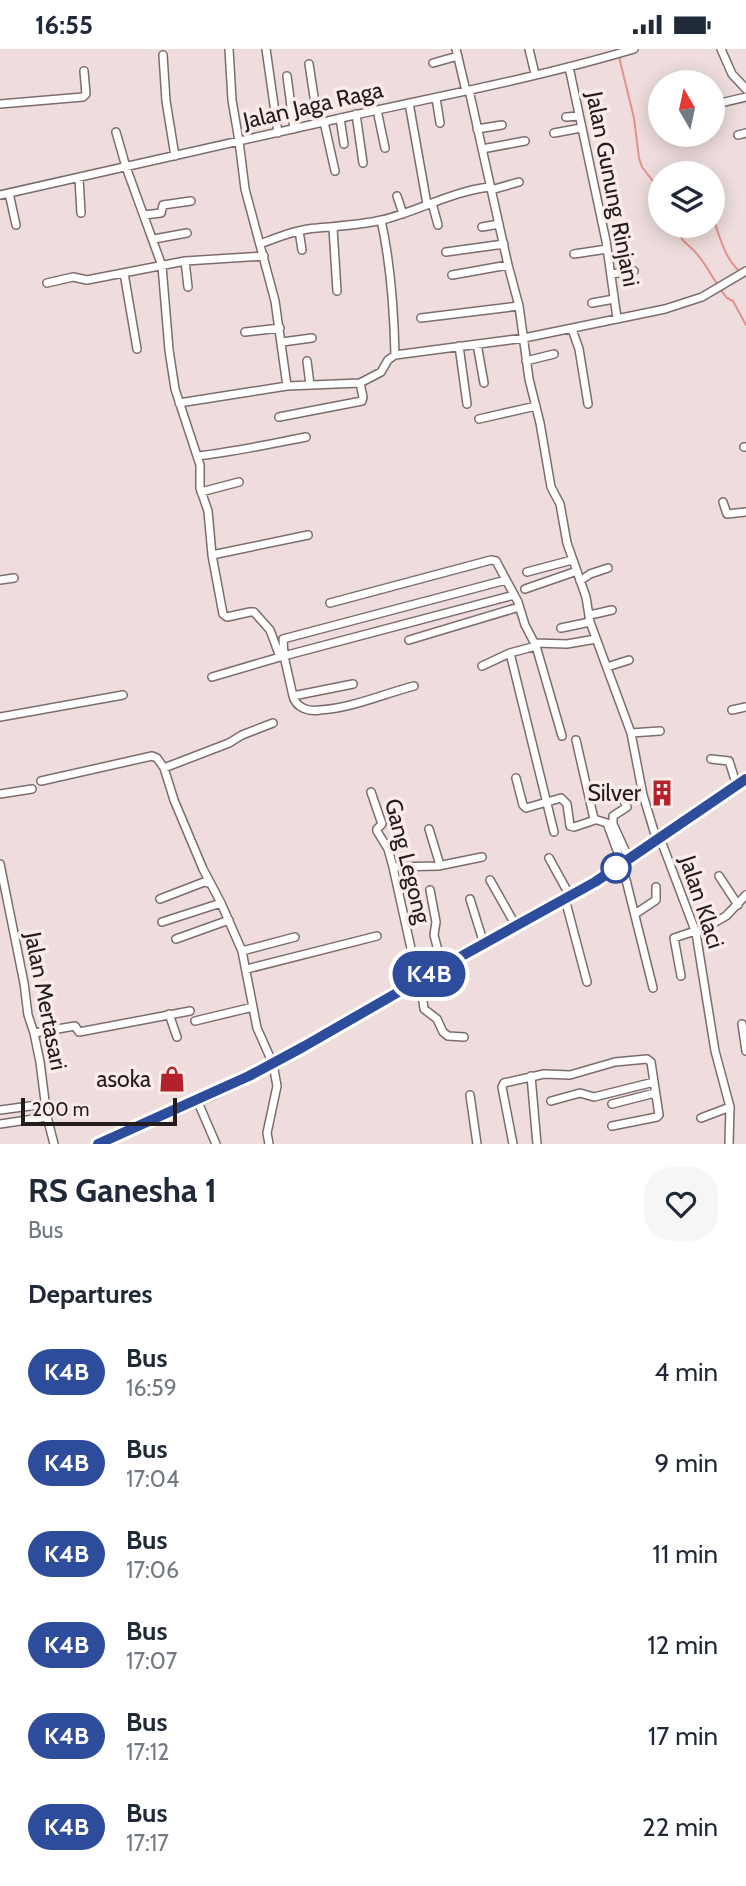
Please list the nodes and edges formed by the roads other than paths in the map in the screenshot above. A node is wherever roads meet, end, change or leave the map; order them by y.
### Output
1 (229, 49) edge
2 (266, 49) edge
3 (529, 49) edge
4 (721, 49) edge
5 (630, 50) edge
6 (457, 53) edge
7 (163, 55) dead end
8 (433, 63) dead end
9 (309, 64) dead end
10 (569, 67) junction
11 (84, 71) dead end
12 (535, 75) junction
13 (287, 76) dead end
14 (746, 89) edge
15 (468, 91) junction
16 (746, 97) edge
17 (436, 98) junction
18 (725, 102) edge
19 (409, 103) junction
20 (0, 104) edge
21 (377, 110) junction
22 (356, 114) junction
23 (579, 115) junction
24 (566, 117) dead end
25 (340, 118) junction
26 (321, 123) junction
27 (440, 123) dead end
28 (502, 125) dead end
29 (581, 128) junction
30 (294, 129) junction
31 (477, 129) junction
32 (116, 132) dead end
33 (278, 133) junction
34 (554, 133) dead end
35 (239, 141) junction
36 (525, 141) dead end
37 (344, 144) dead end
38 (385, 148) dead end
39 (482, 149) junction
40 (174, 156) junction
41 (363, 163) dead end
42 (126, 167) junction
43 (335, 171) dead end
44 (79, 178) junction
45 (519, 182) dead end
46 (491, 188) junction
47 (9, 193) junction
48 (0, 195) edge
49 (397, 196) dead end
50 (191, 201) dead end
51 (430, 204) junction
52 (81, 213) dead end
53 (402, 214) junction
54 (144, 215) junction
55 (381, 220) junction
56 (499, 224) junction
57 (16, 225) dead end
58 (438, 225) dead end
59 (482, 227) dead end
60 (333, 228) junction
61 (299, 231) junction
62 (187, 233) dead end
63 (154, 239) junction
64 (260, 244) junction
65 (504, 244) junction
66 (607, 249) junction
67 (302, 250) dead end
68 (446, 253) dead end
69 (574, 254) dead end
70 (264, 256) junction
71 (185, 261) junction
72 (508, 265) junction
73 (162, 266) junction
74 (634, 271) dead end
75 (124, 273) junction
76 (742, 273) edge
77 (611, 274) junction
78 (452, 275) dead end
79 (47, 283) dead end
80 (188, 287) dead end
81 (337, 291) dead end
82 (614, 299) junction
83 (592, 303) dead end
84 (519, 306) junction
85 (421, 318) dead end
86 (617, 318) junction
87 (280, 328) junction
88 (572, 329) junction
89 (245, 332) dead end
90 (312, 338) dead end
91 (524, 338) junction
92 (282, 342) junction
93 (477, 344) junction
94 (459, 346) junction
95 (136, 349) dead end
96 (554, 354) dead end
97 (395, 355) junction
98 (307, 361) dead end
99 (526, 361) junction
100 (360, 383) junction
101 (484, 383) dead end
102 (310, 385) junction
103 (287, 386) junction
104 (179, 403) junction
105 (467, 404) dead end
106 (588, 404) dead end
107 (536, 406) junction
108 (279, 417) dead end
109 (479, 419) dead end
110 (306, 437) dead end
111 (197, 456) junction
112 (239, 482) dead end
113 (201, 492) junction
114 (723, 502) dead end
115 (746, 513) edge
116 (308, 535) dead end
117 (212, 555) junction
118 (572, 560) junction
119 (608, 568) dead end
120 (577, 571) junction
121 (527, 572) dead end
122 (14, 578) dead end
123 (0, 580) edge
124 (506, 580) junction
125 (580, 581) junction
126 (525, 589) dead end
127 (514, 595) junction
128 (330, 603) dead end
129 (519, 607) junction
130 (612, 610) dead end
131 (590, 618) junction
132 (561, 628) dead end
133 (596, 639) junction
134 (409, 640) dead end
135 (535, 645) junction
136 (510, 653) junction
137 (282, 657) junction
138 (629, 660) dead end
139 (482, 666) dead end
140 (607, 667) junction
141 (212, 677) dead end
142 (353, 684) dead end
143 (414, 686) dead end
144 (122, 695) dead end
145 (293, 696) junction
146 (746, 707) edge
147 (732, 710) dead end
148 (0, 717) edge
149 (273, 723) dead end
150 (660, 731) dead end
151 (631, 733) junction
152 (562, 736) dead end
153 (576, 740) dead end
154 (711, 759) dead end
155 (164, 768) junction
156 (516, 778) dead end
157 (41, 781) dead end
158 (742, 783) edge
159 (32, 789) dead end
160 (371, 792) dead end
161 (0, 794) edge
162 (620, 794) dead end
163 (546, 802) junction
164 (595, 820) junction
165 (429, 829) dead end
166 (554, 832) dead end
167 (659, 839) junction
168 (482, 857) dead end
169 (549, 857) dead end
170 (626, 859) junction
171 (0, 864) edge
172 (440, 865) junction
173 (393, 867) junction
174 (719, 876) dead end
175 (490, 880) dead end
176 (209, 883) junction
177 (656, 887) dead end
178 (430, 890) dead end
179 (746, 895) edge
180 (567, 897) junction
181 (160, 899) dead end
182 (470, 899) dead end
183 (221, 903) junction
184 (738, 905) junction
185 (635, 914) junction
186 (229, 921) junction
187 (162, 922) dead end
188 (516, 926) junction
189 (696, 932) junction
190 (377, 936) dead end
191 (295, 937) dead end
192 (176, 939) dead end
193 (484, 944) junction
194 (242, 951) junction
195 (442, 967) junction
196 (247, 968) junction
197 (681, 976) dead end
198 (419, 980) junction
199 (587, 982) dead end
200 (653, 988) dead end
201 (253, 1007) junction
202 (190, 1011) dead end
203 (169, 1014) junction
204 (195, 1021) dead end
205 (742, 1024) dead end
206 (34, 1033) junction
207 (177, 1037) dead end
208 (464, 1037) dead end
209 (746, 1051) edge
210 (272, 1064) junction
211 (531, 1076) junction
212 (654, 1082) junction
213 (655, 1093) junction
214 (470, 1095) dead end
215 (197, 1100) junction
216 (551, 1101) dead end
217 (46, 1104) junction
218 (612, 1104) dead end
219 (730, 1107) junction
220 (0, 1110) edge
221 (47, 1118) junction
222 (701, 1118) dead end
223 (0, 1124) edge
224 (612, 1126) dead end
225 (54, 1144) edge
226 (98, 1144) edge
227 (216, 1144) edge
228 (269, 1144) edge
229 (477, 1144) edge
230 (513, 1144) edge
231 (537, 1144) edge
232 (729, 1144) edge

1 - 35 street
2 - 33 street
3 - 12 street
4 - 14 street
5 - 10 street, Jalan Jaga Raga
6 - 8 street
6 - 15 street, Jalan Klaci
7 - 40 street
9 - 26 street
10 - 12 street, Jalan Jaga Raga
10 - 23 street, Jalan Gunung Rinjani
11 - 20 street
12 - 15 street, Jalan Jaga Raga
13 - 30 street
15 - 17 street, Jalan Jaga Raga
15 - 31 street, Jalan Klaci
16 - 18 street
17 - 19 street, Jalan Jaga Raga
17 - 27 street
19 - 21 street, Jalan Jaga Raga
19 - 51 street
21 - 22 street, Jalan Jaga Raga
21 - 38 street
22 - 25 street, Jalan Jaga Raga
22 - 41 street
23 - 24 street
23 - 29 street, Jalan Gunung Rinjani
25 - 26 street, Jalan Jaga Raga
25 - 37 street
26 - 30 street, Jalan Jaga Raga
26 - 43 street
28 - 31 street
29 - 34 street
29 - 66 street, Jalan Gunung Rinjani
30 - 33 street, Jalan Jaga Raga
31 - 39 street, Jalan Klaci
32 - 42 street
33 - 35 street, Jalan Jaga Raga
35 - 40 street, Jalan Jaga Raga
35 - 64 street
36 - 39 street
39 - 46 street, Jalan Klaci
40 - 42 street, Jalan Jaga Raga
42 - 44 street, Jalan Jaga Raga
42 - 54 street
44 - 47 street, Jalan Jaga Raga
44 - 52 street
45 - 46 street
46 - 51 street
46 - 56 street, Jalan Klaci
47 - 48 street, Jalan Jaga Raga
47 - 57 street
49 - 53 street
50 - 54 street
51 - 53 street
51 - 58 street
53 - 55 street
54 - 63 street
55 - 60 street
55 - 97 street
56 - 59 street
56 - 65 street, Jalan Klaci
60 - 61 street
60 - 81 street
61 - 64 street
61 - 67 street
62 - 63 street
63 - 73 street
64 - 70 street
65 - 68 street
65 - 72 street, Jalan Klaci
66 - 69 street
66 - 77 street, Jalan Gunung Rinjani
70 - 71 street
70 - 87 street
71 - 73 street
71 - 80 street
72 - 78 street
72 - 84 street, Jalan Klaci
73 - 75 street
73 - 104 street
74 - 77 street
75 - 79 street
75 - 95 street
76 - 86 street
77 - 82 street, Jalan Gunung Rinjani
82 - 83 street
82 - 86 street, Jalan Gunung Rinjani
84 - 85 street
84 - 91 street, Jalan Klaci
86 - 88 street
87 - 89 street
87 - 92 street
88 - 91 street
88 - 106 street
90 - 92 street
91 - 93 street
91 - 99 street, Jalan Klaci
92 - 103 street
93 - 94 street
93 - 101 street
94 - 97 street
94 - 105 street
96 - 99 street
97 - 100 street
98 - 102 street
99 - 107 street, Jalan Klaci
100 - 102 street
100 - 108 street
102 - 103 street
103 - 104 street
104 - 111 street
107 - 109 street
107 - 118 street, Jalan Klaci
110 - 111 street
111 - 113 street
112 - 113 street
113 - 117 street
114 - 115 street
116 - 117 street
117 - 137 street
118 - 120 street, Jalan Klaci
118 - 121 street
119 - 125 street
120 - 125 street, Jalan Klaci
120 - 126 street
122 - 123 street
124 - 127 street
124 - 128 street
124 - 137 street
125 - 131 street, Jalan Klaci
127 - 129 street
127 - 137 street
129 - 134 street
129 - 135 street
130 - 131 street
131 - 132 street
131 - 133 street, Jalan Klaci
133 - 135 street
133 - 140 street, Jalan Klaci
135 - 136 street
135 - 152 street
136 - 139 street
136 - 163 street
137 - 141 street
137 - 145 street
138 - 140 street
140 - 151 street, Jalan Klaci
142 - 145 street
143 - 145 street
144 - 148 street
146 - 147 street
149 - 155 street
150 - 151 street
151 - 167 street, Jalan Klaci
153 - 164 street
154 - 158 street
155 - 157 street
155 - 176 street
156 - 163 street
158 - 167 highway
159 - 161 street
160 - 173 street, Gang Legong
162 - 170 street
163 - 164 street
163 - 166 street
164 - 170 street
165 - 172 street
167 - 170 highway
167 - 189 street, Jalan Klaci
168 - 172 street
169 - 180 street
170 - 180 highway
170 - 185 street
171 - 206 street, Jalan Mertasari
172 - 173 street
173 - 198 street, Gang Legong
174 - 184 street
175 - 188 street
176 - 181 street
176 - 183 street
177 - 185 street
178 - 195 street
179 - 184 street
180 - 188 highway
180 - 199 street
182 - 193 street
183 - 186 street
183 - 187 street
184 - 189 street
185 - 200 street
186 - 192 street
186 - 194 street
188 - 193 highway
189 - 197 street
189 - 219 street, Jalan Klaci
190 - 196 street
191 - 194 street
193 - 195 highway
194 - 196 street
195 - 198 highway
196 - 201 street
198 - 208 street, Gang Legong
198 - 210 highway
201 - 204 street
201 - 210 street
202 - 203 street
203 - 206 street
203 - 207 street
205 - 209 street
206 - 217 street, Jalan Mertasari
210 - 215 highway
210 - 228 street
211 - 212 street
211 - 230 street
211 - 231 street
212 - 213 street
212 - 216 street
213 - 218 street
213 - 224 street
214 - 229 street
215 - 226 highway
215 - 227 street
217 - 220 street
217 - 221 street, Jalan Mertasari
219 - 222 street
219 - 232 street, Jalan Klaci
221 - 223 street
221 - 225 street, Jalan Mertasari

